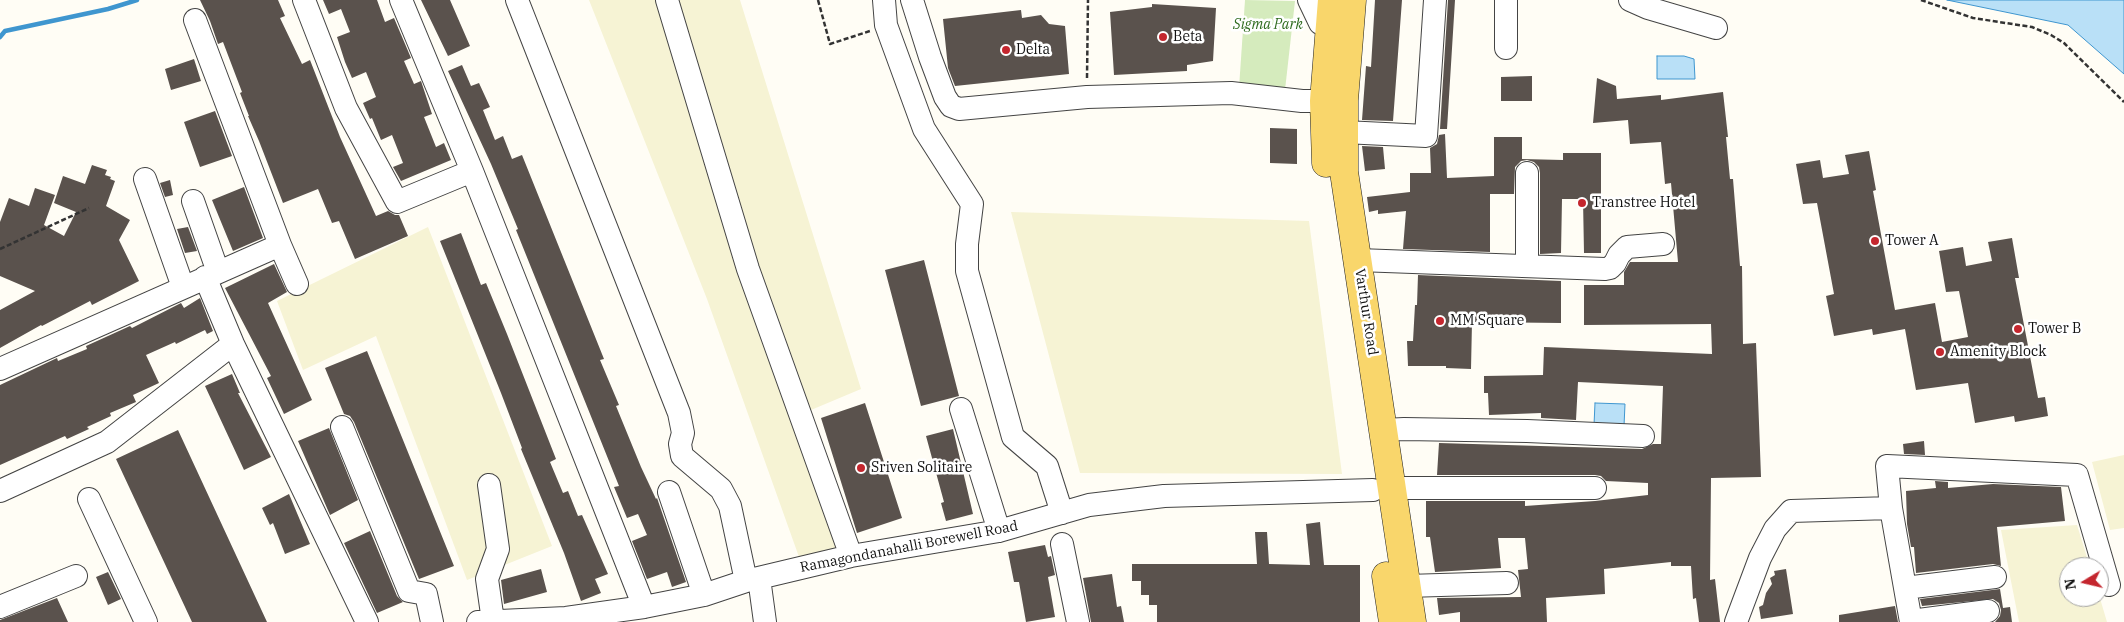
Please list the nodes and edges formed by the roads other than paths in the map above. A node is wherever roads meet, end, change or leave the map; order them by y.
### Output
1 (304, 0) edge
2 (401, 0) edge
3 (517, 0) edge
4 (667, 0) edge
5 (884, 0) edge
6 (912, 0) edge
7 (1309, 0) edge
8 (1352, 0) edge
9 (1435, 0) edge
10 (1506, 0) edge
11 (1630, 0) edge
12 (1326, 12) edge
13 (195, 20) dead end
14 (1716, 28) dead end
15 (1506, 48) dead end
16 (1324, 106) junction
17 (1344, 132) junction
18 (472, 172) junction
19 (1526, 173) dead end
20 (145, 179) dead end
21 (193, 201) dead end
22 (1663, 244) dead end
23 (280, 245) junction
24 (1358, 260) junction
25 (1527, 266) junction
26 (211, 274) junction
27 (297, 284) dead end
28 (183, 287) junction
29 (233, 344) junction
30 (0, 369) edge
31 (961, 409) dead end
32 (342, 427) dead end
33 (1384, 430) junction
34 (1643, 436) dead end
35 (489, 485) dead end
36 (1595, 488) dead end
37 (1383, 489) junction
38 (0, 491) edge
39 (669, 492) dead end
40 (89, 499) dead end
41 (1891, 508) junction
42 (1062, 513) junction
43 (999, 531) junction
44 (1062, 544) dead end
45 (851, 556) junction
46 (2101, 557) edge
47 (76, 576) dead end
48 (1995, 576) dead end
49 (752, 580) junction
50 (1507, 583) dead end
51 (1406, 586) junction
52 (1905, 588) junction
53 (704, 595) junction
54 (0, 607) edge
55 (1988, 611) dead end
56 (641, 612) edge
57 (493, 621) edge
58 (1911, 621) edge
59 (146, 622) edge
60 (367, 622) edge
61 (432, 622) edge
62 (478, 622) edge
63 (765, 622) edge
64 (1078, 622) edge
65 (1392, 622) edge
66 (1412, 622) edge
67 (1736, 622) edge

1 - 18 street
2 - 18 street
3 - 49 street
4 - 45 street
5 - 42 street
6 - 16 street
7 - 12 street
8 - 17 main road, Varthur Road
9 - 17 street
10 - 15 street
11 - 14 street
12 - 16 main road, Varthur Road
13 - 23 street
16 - 37 main road, Varthur Road
17 - 24 main road, Varthur Road
18 - 56 street
19 - 25 street
20 - 28 street
21 - 26 street
22 - 25 street
23 - 26 street
23 - 27 street
24 - 25 street
24 - 33 main road, Varthur Road
26 - 28 street
26 - 29 street
28 - 30 street
29 - 38 street
29 - 60 street
31 - 43 street
32 - 61 street
33 - 34 street
33 - 37 main road, Varthur Road
35 - 57 street
36 - 37 street, Ramagondanahalli Borewell Road
37 - 42 street, Ramagondanahalli Borewell Road
37 - 51 main road, Varthur Road
37 - 65 main road, Varthur Road
39 - 53 street
40 - 59 street
41 - 46 street
41 - 52 street
41 - 67 street
42 - 43 street, Ramagondanahalli Borewell Road
43 - 45 street, Ramagondanahalli Borewell Road
44 - 64 street
45 - 49 street, Ramagondanahalli Borewell Road
47 - 54 street
48 - 52 street
49 - 53 street, Ramagondanahalli Borewell Road
49 - 63 street
50 - 51 street
51 - 66 main road, Varthur Road
52 - 58 street
53 - 56 street, Ramagondanahalli Borewell Road
55 - 58 street
56 - 57 street, Ramagondanahalli Borewell Road
57 - 62 street, Ramagondanahalli Borewell Road

